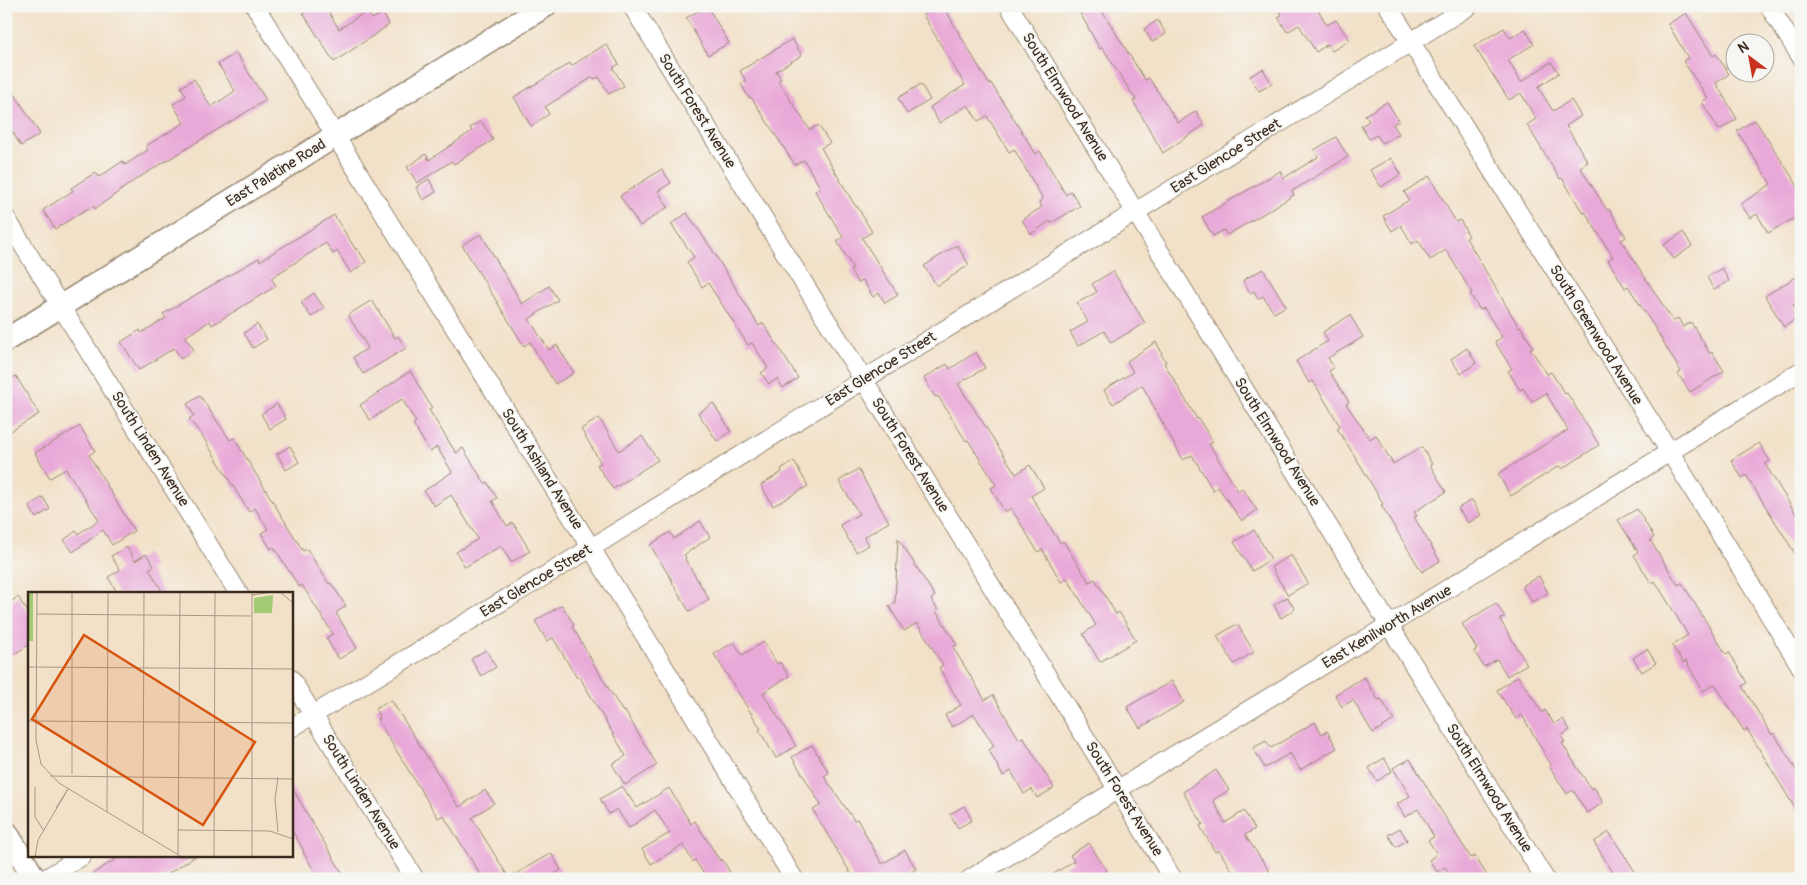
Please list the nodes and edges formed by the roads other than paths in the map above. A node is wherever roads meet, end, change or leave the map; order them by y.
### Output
1 (255, 6) edge
2 (546, 6) edge
3 (632, 6) edge
4 (1009, 6) edge
5 (1388, 6) edge
6 (1469, 6) edge
7 (1770, 6) edge
8 (1410, 42) junction
9 (1801, 57) edge
10 (335, 136) junction
11 (1135, 212) junction
12 (6, 218) edge
13 (62, 305) junction
14 (6, 340) edge
15 (1801, 372) edge
16 (864, 380) junction
17 (1670, 452) junction
18 (591, 548) junction
19 (238, 592) edge
20 (1390, 625) junction
21 (1801, 666) edge
22 (292, 681) edge
23 (313, 715) junction
24 (292, 727) edge
25 (1118, 790) junction
26 (6, 832) edge
27 (79, 858) edge
28 (35, 879) edge
29 (45, 879) edge
30 (415, 879) edge
31 (794, 879) edge
32 (970, 879) edge
33 (1173, 879) edge
34 (1545, 879) edge

1 - 10 street, South Ashland Avenue
2 - 10 main road, East Palatine Road
3 - 16 street, South Forest Avenue
4 - 11 street, South Elmwood Avenue
5 - 8 street, South Greenwood Avenue
6 - 8 street, East Glencoe Street
7 - 9 street
8 - 11 street, East Glencoe Street
8 - 17 street, South Greenwood Avenue
10 - 13 main road, East Palatine Road
10 - 18 street, South Ashland Avenue
11 - 16 street, East Glencoe Street
11 - 20 street, South Elmwood Avenue
12 - 13 street, South Linden Avenue
13 - 14 main road, East Palatine Road
13 - 19 street, South Linden Avenue
15 - 17 street, East Kenilworth Avenue
16 - 18 street, East Glencoe Street
16 - 25 street, South Forest Avenue
17 - 20 street, East Kenilworth Avenue
17 - 21 street, South Greenwood Avenue
18 - 23 street, East Glencoe Street
18 - 31 street, South Ashland Avenue
20 - 25 street, East Kenilworth Avenue
20 - 34 street, South Elmwood Avenue
22 - 23 street, South Linden Avenue
23 - 24 street, East Glencoe Street
23 - 30 street, South Linden Avenue
25 - 32 street, East Kenilworth Avenue
25 - 33 street, South Forest Avenue
26 - 28 main road
27 - 29 street

